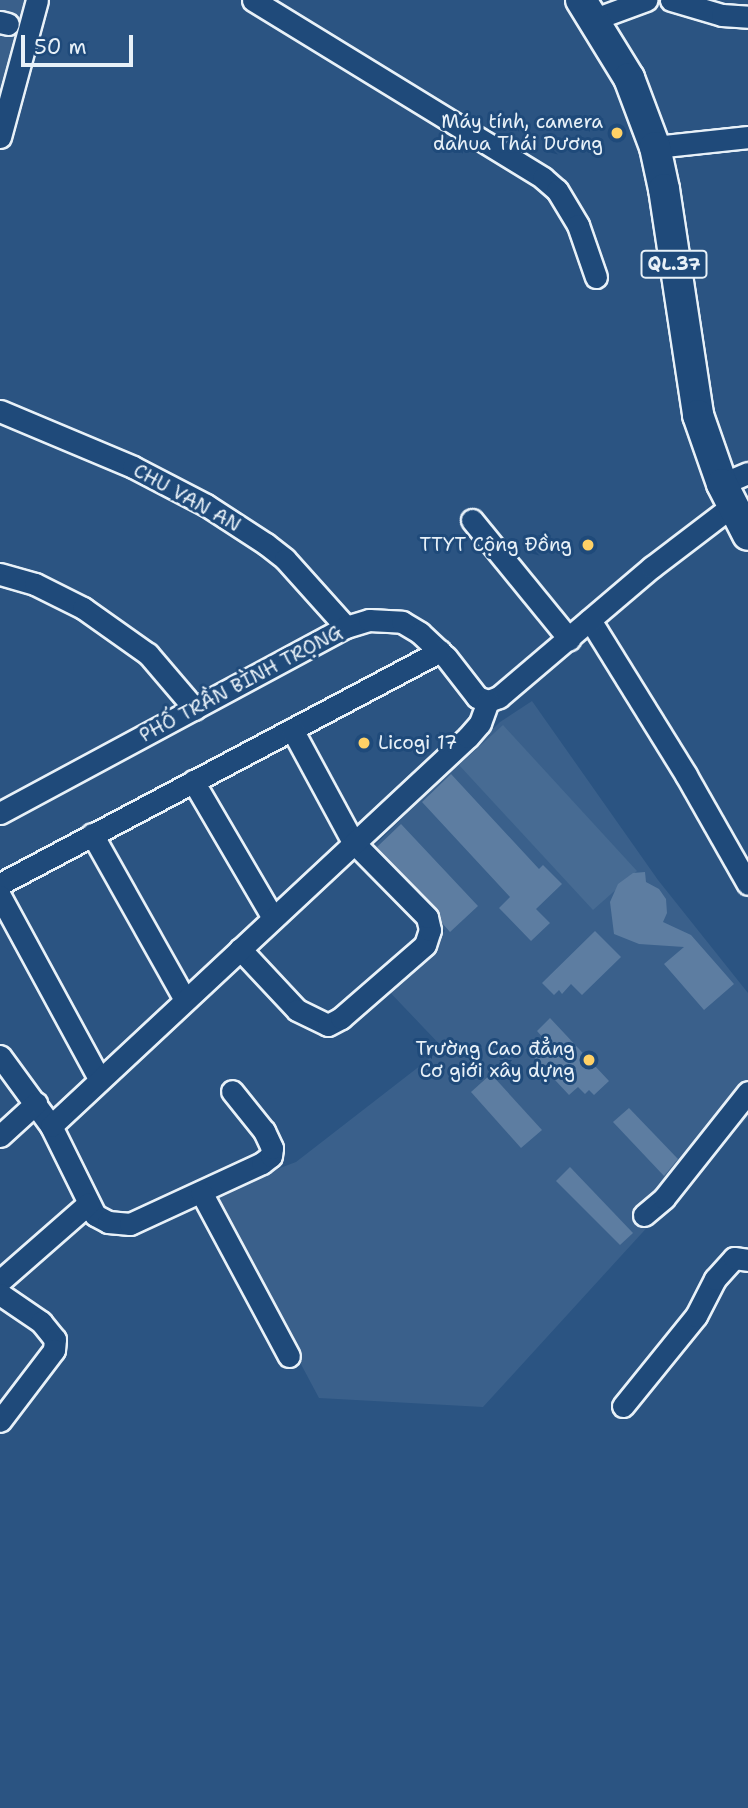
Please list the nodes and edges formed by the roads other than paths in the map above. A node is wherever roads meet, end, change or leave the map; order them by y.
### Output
1 (37, 0) edge
2 (253, 0) edge
3 (646, 0) edge
4 (671, 0) edge
5 (587, 10) edge
6 (748, 17) edge
7 (0, 137) edge
8 (748, 137) edge
9 (655, 147) junction
10 (596, 277) dead end
11 (0, 411) edge
12 (734, 488) edge
13 (472, 520) dead end
14 (748, 535) edge
15 (0, 574) edge
16 (590, 620) junction
17 (346, 626) junction
18 (569, 639) junction
19 (440, 651) junction
20 (488, 701) junction
21 (195, 709) junction
22 (292, 729) junction
23 (193, 781) junction
24 (0, 813) edge
25 (92, 834) junction
26 (353, 842) junction
27 (0, 884) edge
28 (748, 884) edge
29 (0, 896) edge
30 (273, 918) junction
31 (240, 949) junction
32 (185, 1000) junction
33 (0, 1056) edge
34 (100, 1080) junction
35 (232, 1091) dead end
36 (748, 1091) edge
37 (36, 1103) junction
38 (51, 1126) junction
39 (0, 1136) edge
40 (201, 1192) junction
41 (89, 1203) junction
42 (644, 1215) dead end
43 (748, 1259) edge
44 (0, 1281) edge
45 (0, 1294) edge
46 (289, 1356) dead end
47 (623, 1406) dead end
48 (0, 1421) edge

1 - 7 street
2 - 10 street
3 - 5 street
4 - 6 street
5 - 9 highway, QL.37
8 - 9 street
9 - 12 highway, QL.37
11 - 17 street, CHU VAN AN
12 - 14 highway, QL.37
12 - 16 street
13 - 18 street
15 - 21 street
16 - 18 street
16 - 28 street
17 - 19 street, PHỐ TRẦN BÌNH TRỌNG
17 - 21 street, PHỐ TRẦN BÌNH TRỌNG
18 - 20 street
19 - 20 street, PHỐ TRẦN BÌNH TRỌNG
19 - 22 street
20 - 26 street
21 - 24 street, PHỐ TRẦN BÌNH TRỌNG
22 - 23 street
22 - 26 street
23 - 25 street
23 - 30 street
25 - 27 street
25 - 32 street
26 - 30 street
26 - 31 street
29 - 34 street
30 - 31 street
31 - 32 street
32 - 34 street
33 - 37 street
34 - 38 street
35 - 40 street
36 - 42 street
37 - 38 street
37 - 39 street
38 - 41 street
40 - 41 street
40 - 46 street
41 - 44 street
43 - 47 street
45 - 48 street

